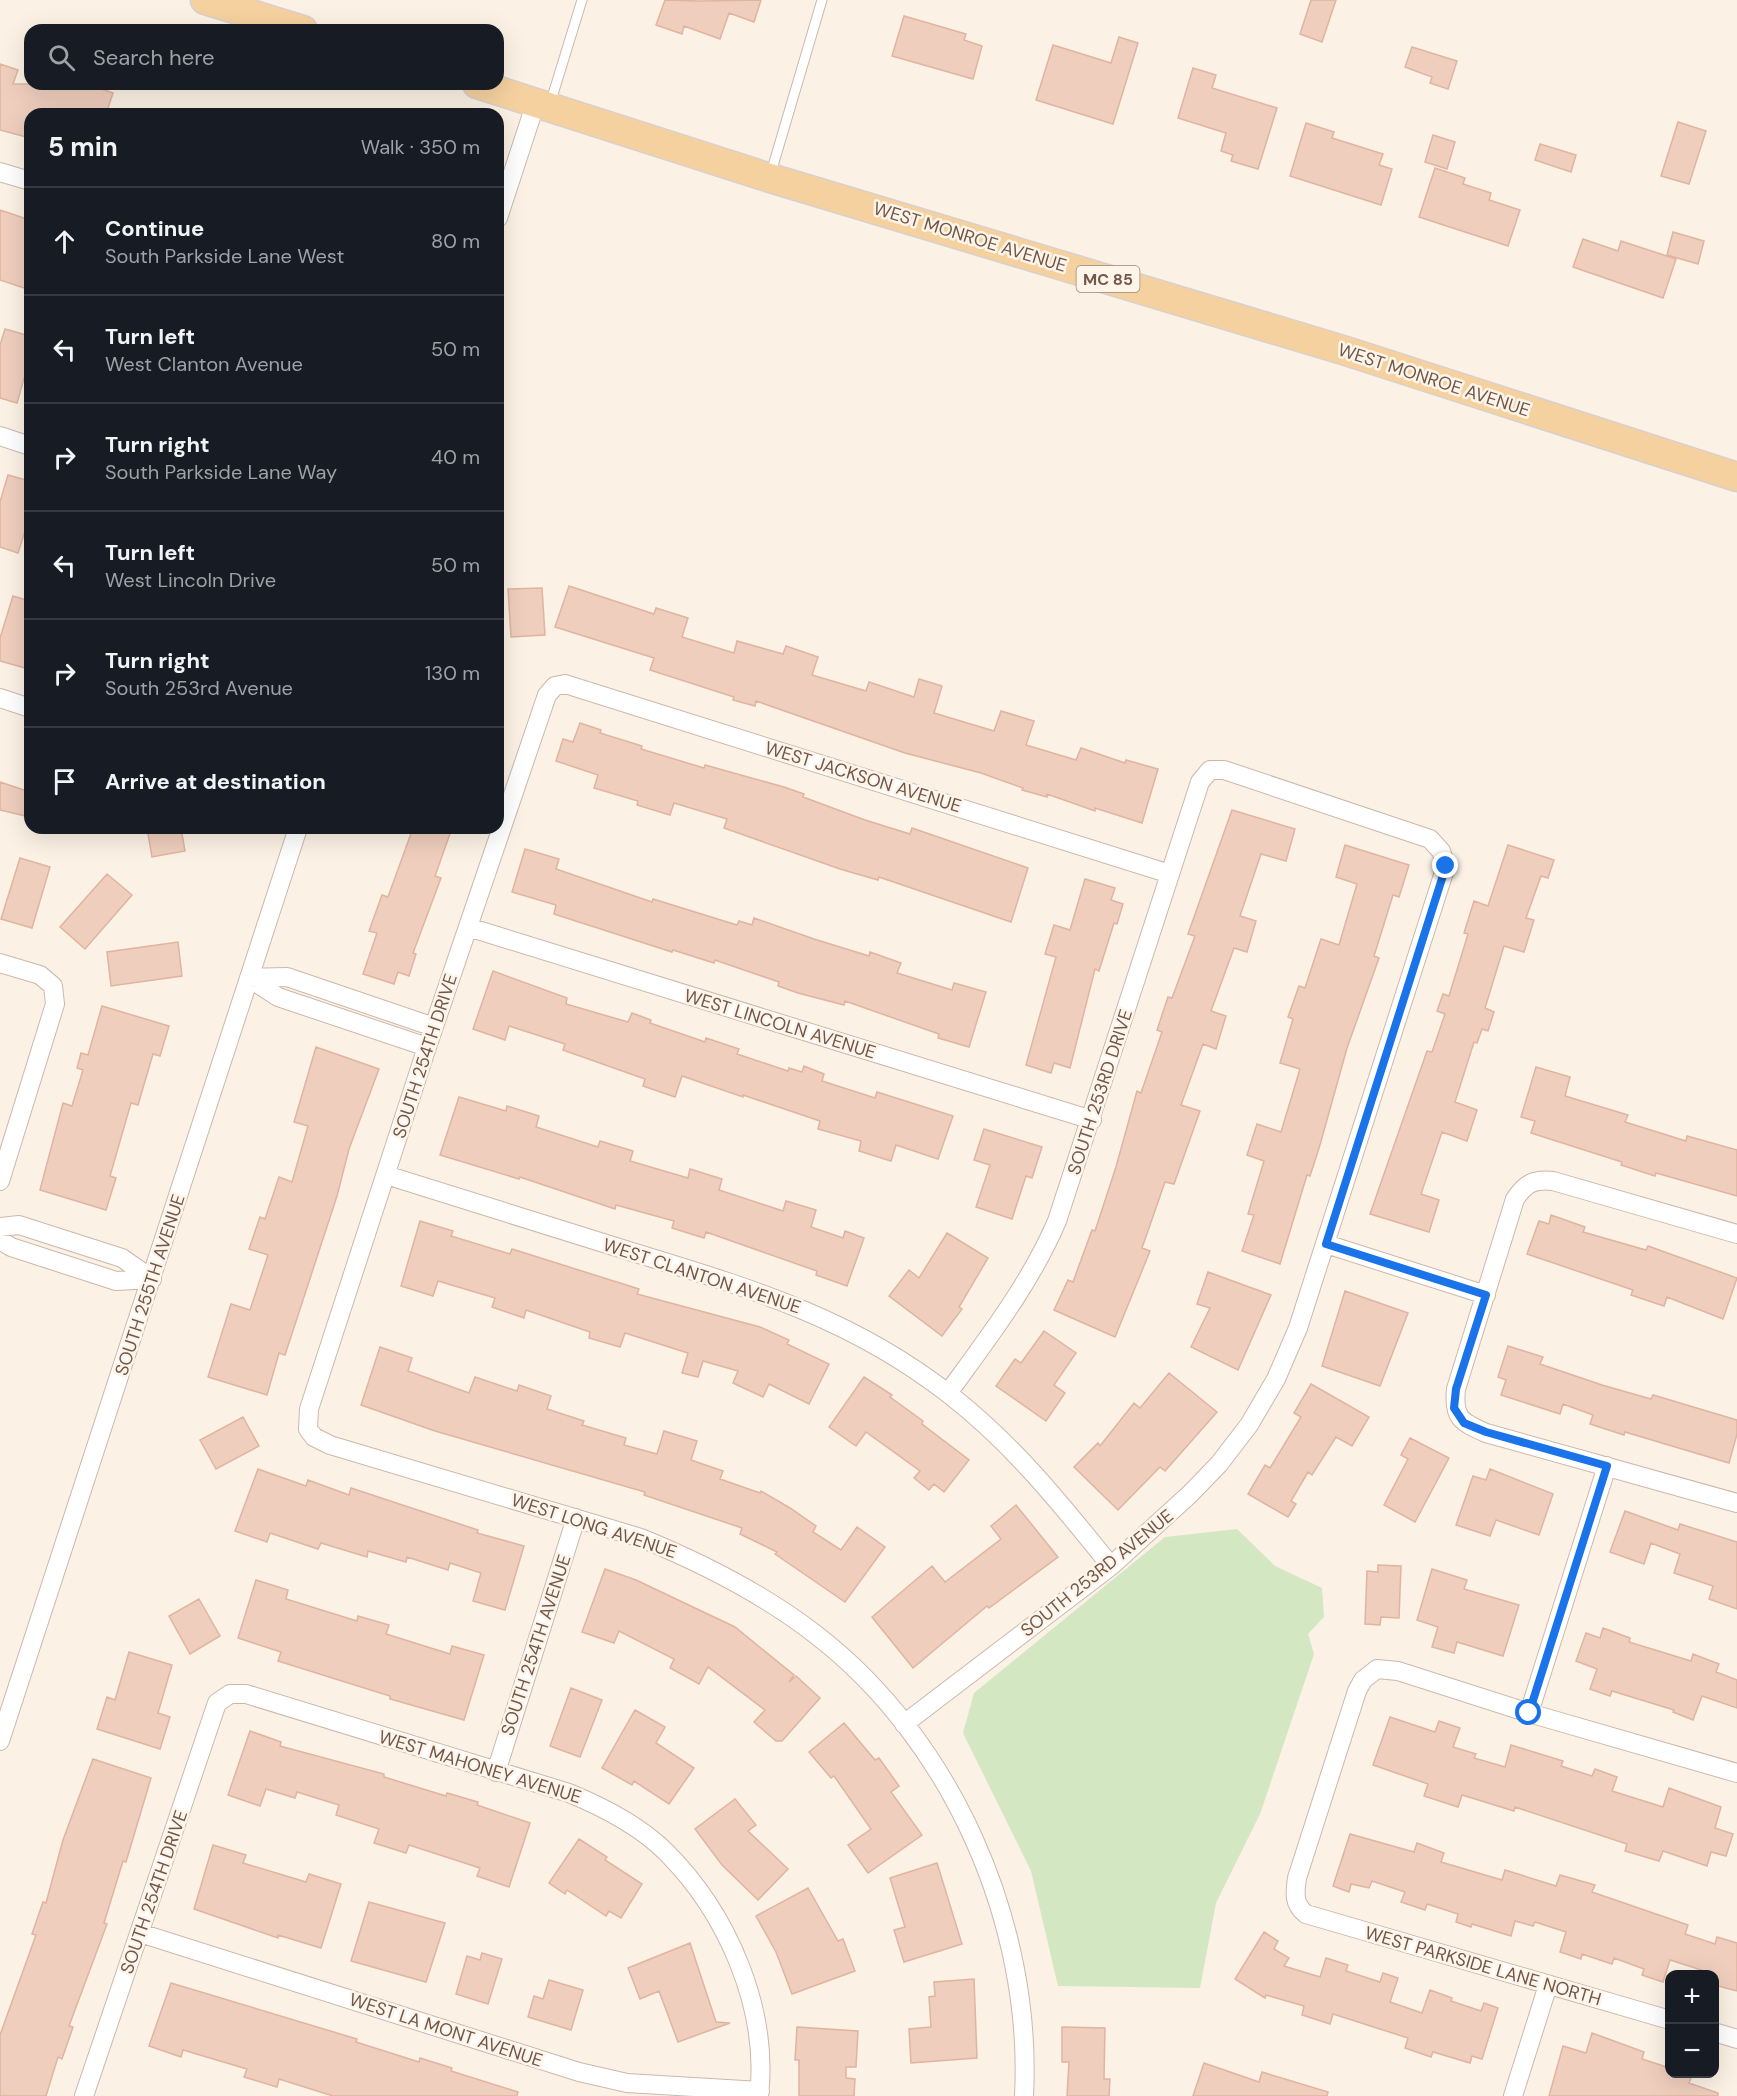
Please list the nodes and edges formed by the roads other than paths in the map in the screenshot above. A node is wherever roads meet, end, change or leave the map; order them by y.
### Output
1 (205, 0) edge
2 (582, 0) edge
3 (822, 0) edge
4 (283, 24) edge
5 (496, 90) edge
6 (542, 105) junction
7 (0, 172) edge
8 (770, 178) junction
9 (24, 179) edge
10 (504, 203) edge
11 (0, 436) edge
12 (24, 444) edge
13 (1737, 477) edge
14 (555, 686) joint
15 (0, 698) edge
16 (24, 706) edge
17 (504, 821) edge
18 (296, 834) edge
19 (500, 834) edge
20 (1441, 851) joint
21 (1170, 874) junction
22 (468, 927) junction
23 (0, 963) edge
24 (249, 978) junction
25 (434, 1027) junction
26 (427, 1047) junction
27 (1092, 1120) junction
28 (386, 1175) junction
29 (0, 1181) edge
30 (0, 1227) edge
31 (1737, 1234) edge
32 (0, 1240) edge
33 (1326, 1244) junction
34 (152, 1280) junction
35 (1486, 1295) junction
36 (948, 1393) junction
37 (308, 1429) joint
38 (1607, 1466) junction
39 (1737, 1503) edge
40 (576, 1518) junction
41 (1111, 1566) junction
42 (230, 1694) joint
43 (1529, 1713) junction
44 (904, 1725) junction
45 (0, 1741) edge
46 (496, 1772) junction
47 (1737, 1773) edge
48 (140, 1933) junction
49 (1548, 1985) junction
50 (1665, 2019) edge
51 (1719, 2034) edge
52 (1737, 2039) edge
53 (760, 2093) edge
54 (84, 2096) edge
55 (1024, 2096) edge
56 (1513, 2096) edge

1 - 4 main road
2 - 6 lane
3 - 8 lane
5 - 6 main road, WEST MONROE AVENUE / MC 85
6 - 8 main road, WEST MONROE AVENUE / MC 85
6 - 10 street
7 - 9 street
8 - 13 main road, WEST MONROE AVENUE / MC 85
11 - 12 street
14 - 17 street, SOUTH 254TH DRIVE
14 - 21 street, WEST JACKSON AVENUE
15 - 16 street
18 - 24 street, SOUTH 255TH AVENUE
19 - 22 street, SOUTH 254TH DRIVE
20 - 21 street, SOUTH 253RD DRIVE
20 - 33 street, SOUTH 253RD AVENUE
21 - 27 street, SOUTH 253RD DRIVE
22 - 25 street, SOUTH 254TH DRIVE
22 - 27 street, WEST LINCOLN AVENUE
23 - 29 street
24 - 25 street
24 - 26 street
24 - 34 street, SOUTH 255TH AVENUE
25 - 26 street, SOUTH 254TH DRIVE
26 - 28 street, SOUTH 254TH DRIVE
27 - 36 street, SOUTH 253RD DRIVE
28 - 36 street, WEST CLANTON AVENUE
28 - 37 street, SOUTH 254TH DRIVE
30 - 34 street
31 - 35 street
32 - 34 street
33 - 35 street
33 - 41 street, SOUTH 253RD AVENUE
34 - 45 street, SOUTH 255TH AVENUE
35 - 38 street
36 - 41 street, WEST CLANTON AVENUE
37 - 40 street, WEST LONG AVENUE
38 - 39 street
38 - 43 street
40 - 44 street, WEST LONG AVENUE
40 - 46 street, SOUTH 254TH AVENUE
41 - 44 street, SOUTH 253RD AVENUE
42 - 46 street, WEST MAHONEY AVENUE
42 - 48 street, SOUTH 254TH DRIVE
43 - 47 street
43 - 49 street, WEST PARKSIDE LANE NORTH
44 - 55 street
46 - 53 street, WEST MAHONEY AVENUE
48 - 53 street, WEST LA MONT AVENUE
48 - 54 street, SOUTH 254TH DRIVE
49 - 50 street, WEST PARKSIDE LANE NORTH
49 - 56 street
51 - 52 street

